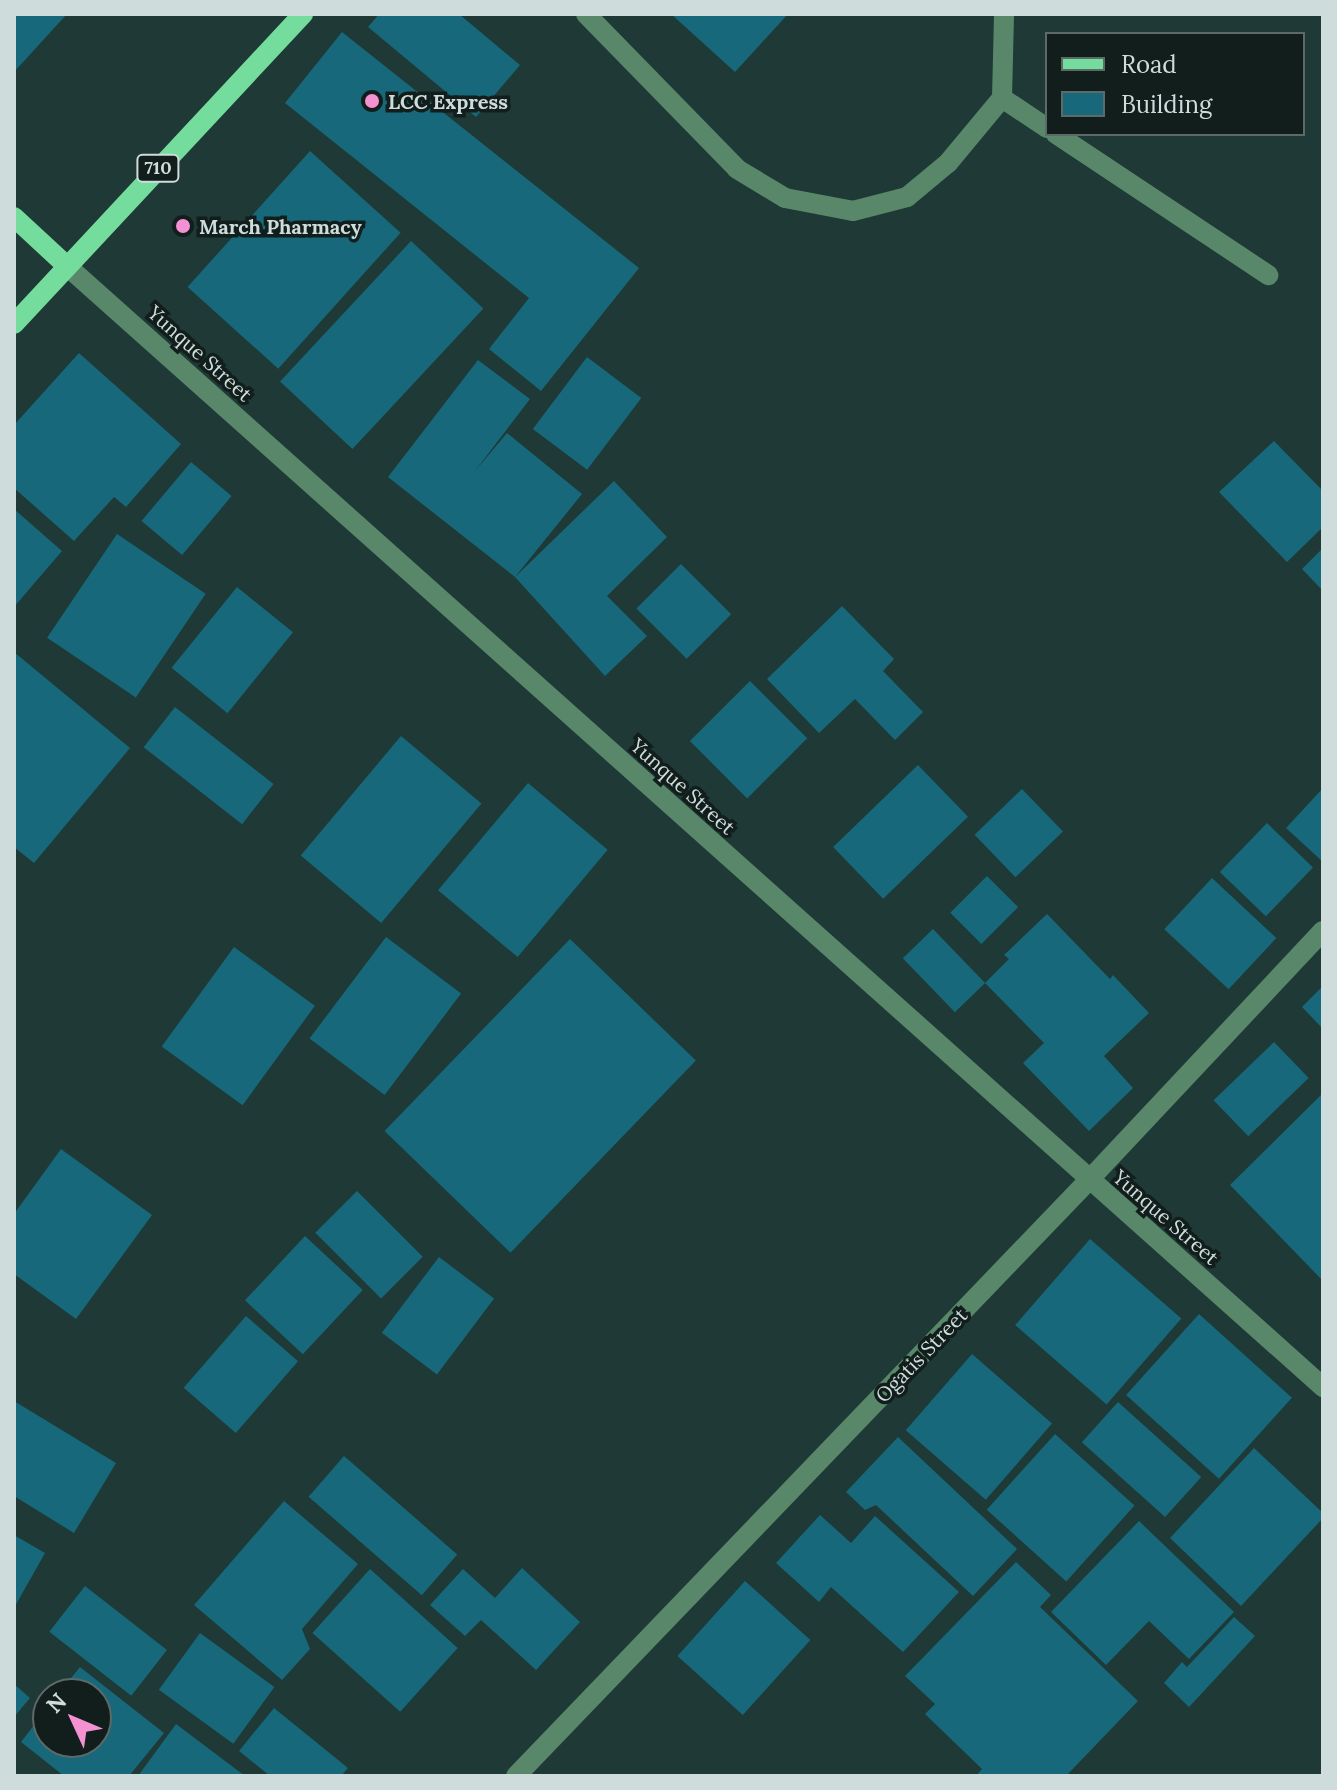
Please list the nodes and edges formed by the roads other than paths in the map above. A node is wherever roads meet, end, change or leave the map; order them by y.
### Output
1 (303, 14) edge
2 (586, 14) edge
3 (1004, 14) edge
4 (1002, 98) junction
5 (1045, 127) edge
6 (1059, 136) edge
7 (14, 217) edge
8 (67, 266) junction
9 (1268, 275) dead end
10 (14, 324) edge
11 (1323, 931) edge
12 (1088, 1181) junction
13 (1323, 1387) edge
14 (516, 1776) edge

1 - 8 main road, 710
2 - 4 street
3 - 4 street
4 - 5 street
6 - 9 street
7 - 8 main road, Yunque Street
8 - 10 main road, 710
8 - 12 street, Yunque Street
11 - 12 street, Ogatis Street
12 - 13 street, Yunque Street
12 - 14 street, Ogatis Street

